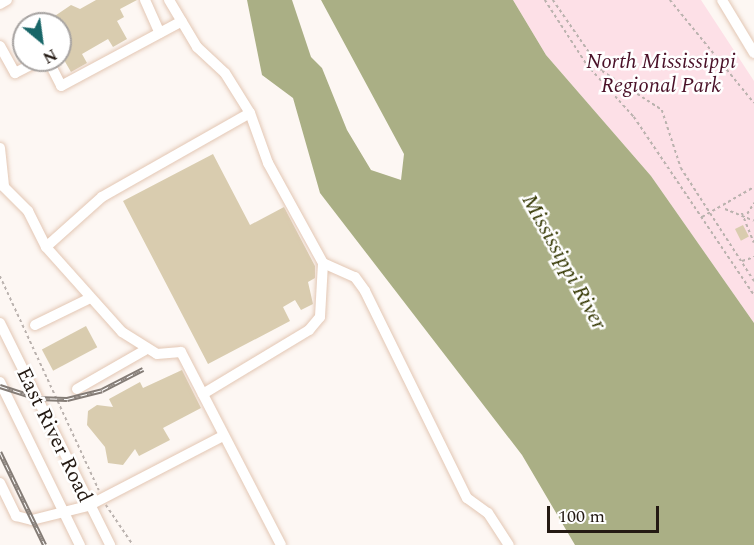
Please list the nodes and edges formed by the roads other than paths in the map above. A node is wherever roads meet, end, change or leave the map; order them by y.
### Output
1 (7, 0) edge
2 (145, 0) edge
3 (169, 0) edge
4 (722, 0) edge
5 (0, 4) edge
6 (182, 21) junction
7 (160, 33) junction
8 (0, 46) edge
9 (754, 53) edge
10 (12, 68) edge
11 (54, 72) edge
12 (250, 113) junction
13 (0, 151) edge
14 (2, 185) edge
15 (46, 247) junction
16 (323, 263) junction
17 (90, 298) junction
18 (0, 323) edge
19 (35, 325) dead end
20 (145, 350) junction
21 (0, 382) edge
22 (77, 389) dead end
23 (203, 394) junction
24 (223, 436) junction
25 (0, 483) edge
26 (87, 506) junction
27 (63, 512) junction
28 (80, 545) edge
29 (110, 545) edge
30 (281, 545) edge
31 (509, 545) edge

1 - 5 street
2 - 7 street
3 - 6 street
4 - 9 street
6 - 7 street
6 - 12 street
7 - 11 street
8 - 10 street
12 - 15 street
12 - 16 street
13 - 14 street
14 - 15 street
15 - 17 street
16 - 23 street
16 - 31 street
17 - 19 street
17 - 20 street
18 - 26 street, East River Road
20 - 22 street
20 - 23 street
21 - 27 street, East River Road
23 - 24 street
24 - 26 street
24 - 30 street
25 - 27 street
26 - 27 street
26 - 29 street, East River Road
27 - 28 street, East River Road

